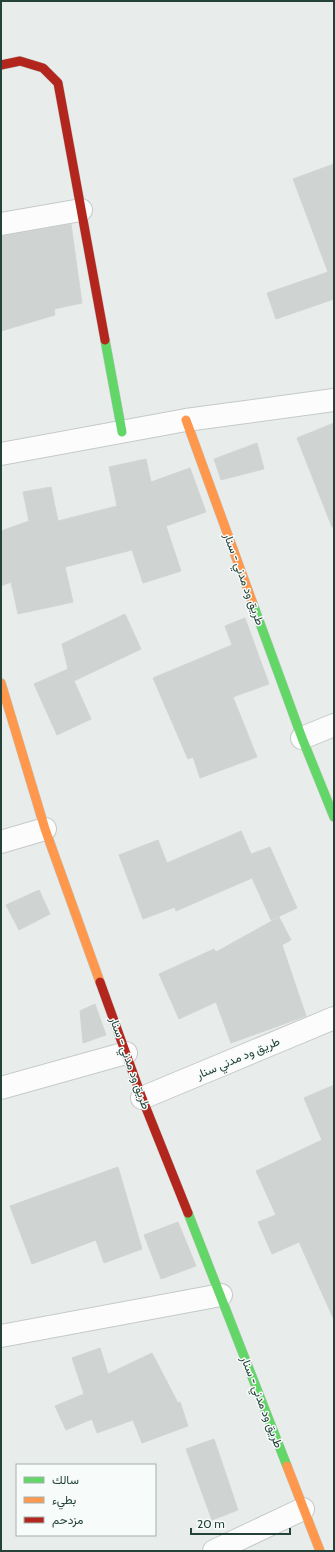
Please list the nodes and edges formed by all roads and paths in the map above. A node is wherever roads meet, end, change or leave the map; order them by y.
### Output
1 (1, 65) edge
2 (81, 210) junction
3 (1, 224) edge
4 (334, 400) edge
5 (186, 420) junction
6 (122, 432) junction
7 (1, 454) edge
8 (1, 683) edge
9 (334, 725) edge
10 (302, 738) junction
11 (334, 817) edge
12 (45, 829) junction
13 (1, 842) edge
14 (334, 1018) edge
15 (126, 1053) junction
16 (1, 1088) edge
17 (142, 1098) junction
18 (220, 1295) junction
19 (1, 1336) edge
20 (303, 1509) junction
21 (214, 1551) edge
22 (320, 1551) edge

1 - 2 street
2 - 3 street
2 - 6 street
4 - 5 street
5 - 6 street
5 - 10 street, طريق ود مدني - سنار
6 - 7 street
8 - 12 street, طريق ود مدني - سنار
9 - 10 street
10 - 11 street, طريق ود مدني - سنار
12 - 13 street
12 - 15 street, طريق ود مدني - سنار
14 - 17 street, طريق ود مدني سنار
15 - 16 street
15 - 17 street, طريق ود مدني - سنار
17 - 18 street, طريق ود مدني - سنار
18 - 19 street
18 - 20 street, طريق ود مدني - سنار
20 - 21 street
20 - 22 street, طريق ود مدني - سنار

